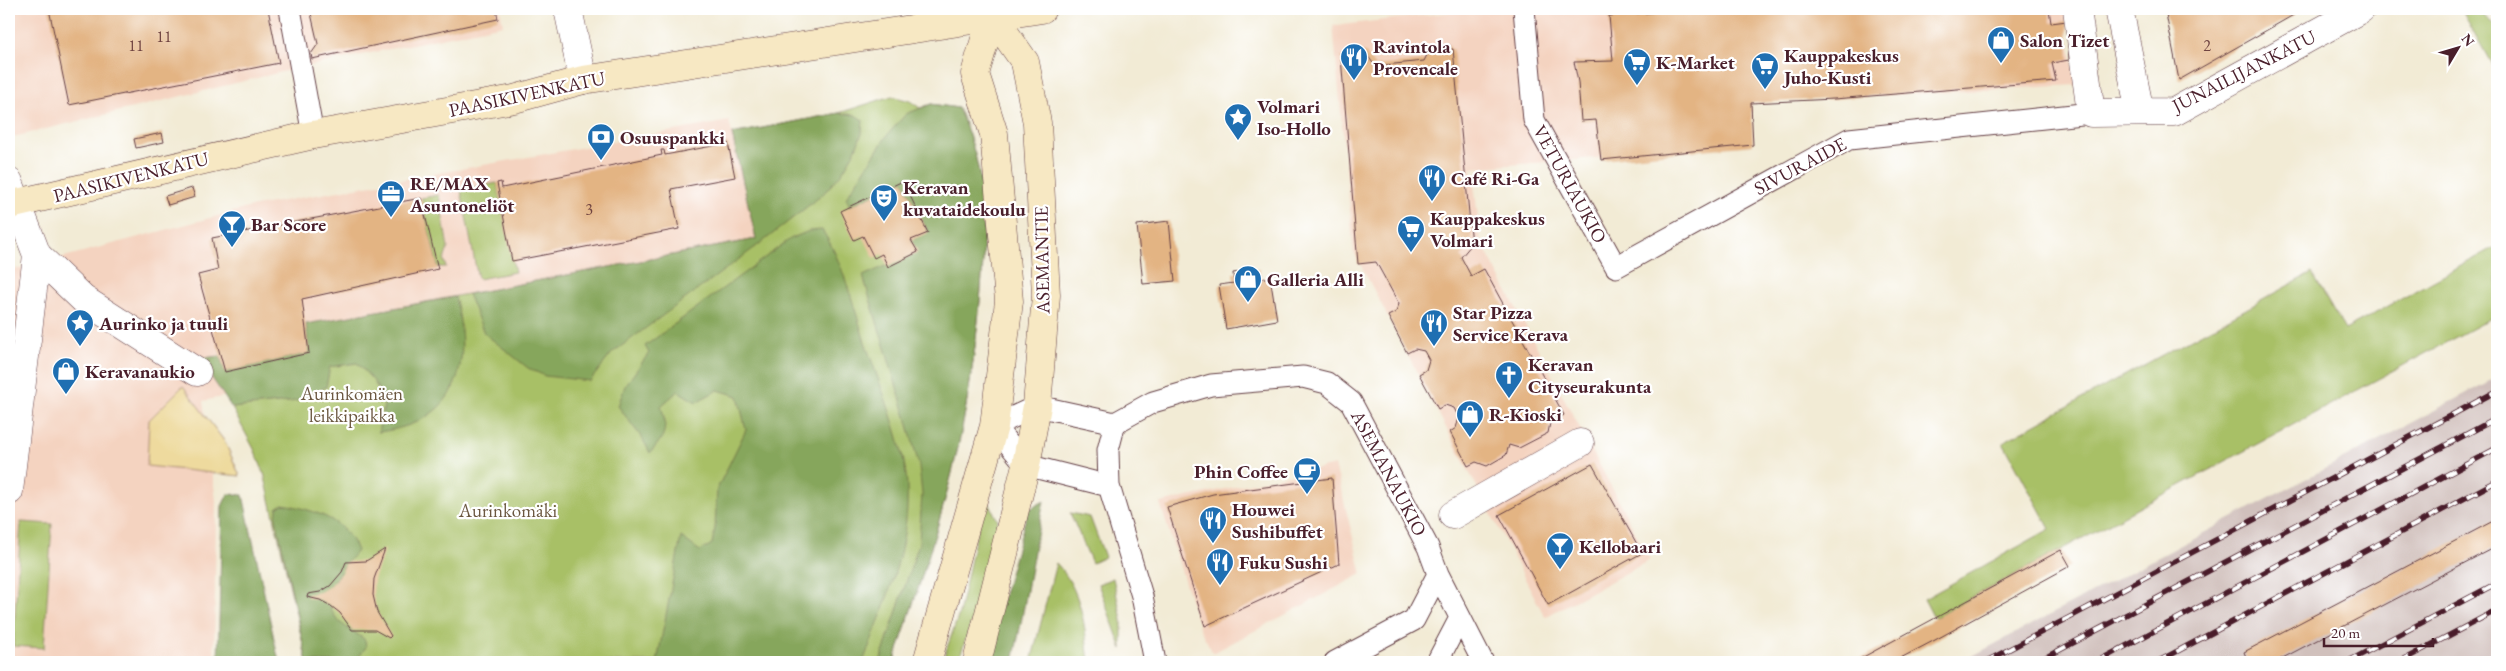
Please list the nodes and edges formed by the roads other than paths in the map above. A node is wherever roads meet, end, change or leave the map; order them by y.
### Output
1 (290, 9) edge
2 (568, 9) edge
3 (1042, 9) edge
4 (1524, 9) edge
5 (2077, 9) edge
6 (2119, 9) edge
7 (2361, 9) edge
8 (992, 15) junction
9 (583, 80) junction
10 (2140, 112) junction
11 (2091, 113) junction
12 (313, 135) junction
13 (12, 197) edge
14 (37, 255) junction
15 (1616, 267) joint
16 (197, 372) dead end
17 (1036, 406) junction
18 (1115, 423) junction
19 (994, 426) junction
20 (1580, 443) dead end
21 (1026, 465) junction
22 (1109, 486) junction
23 (9, 491) edge
24 (1453, 515) dead end
25 (1438, 574) junction
26 (1460, 618) junction
27 (927, 662) edge
28 (977, 662) edge
29 (1155, 662) edge
30 (1335, 662) edge
31 (1437, 662) edge
32 (1483, 662) edge

1 - 12 lane
2 - 9 street
3 - 8 street, PAASIKIVENKATU
4 - 15 lane, VETURIAUKIO
5 - 11 street
6 - 10 street
7 - 10 street, JUNAILIJANKATU
8 - 9 street, PAASIKIVENKATU
8 - 17 street, ASEMANTIE
8 - 19 street, ASEMANTIE
9 - 12 street, PAASIKIVENKATU
10 - 11 street, JUNAILIJANKATU
11 - 15 lane, SIVURAIDE
12 - 13 street, PAASIKIVENKATU
13 - 14 street
14 - 16 street
14 - 23 street
17 - 18 lane
17 - 19 lane
17 - 21 street, ASEMANTIE
18 - 22 lane
18 - 25 lane, ASEMANAUKIO
19 - 21 lane
19 - 27 street, ASEMANTIE
20 - 24 street
21 - 22 lane
21 - 28 street, ASEMANTIE
22 - 29 lane
25 - 26 lane, ASEMANAUKIO
25 - 30 lane
26 - 31 lane
26 - 32 lane, ASEMANAUKIO

